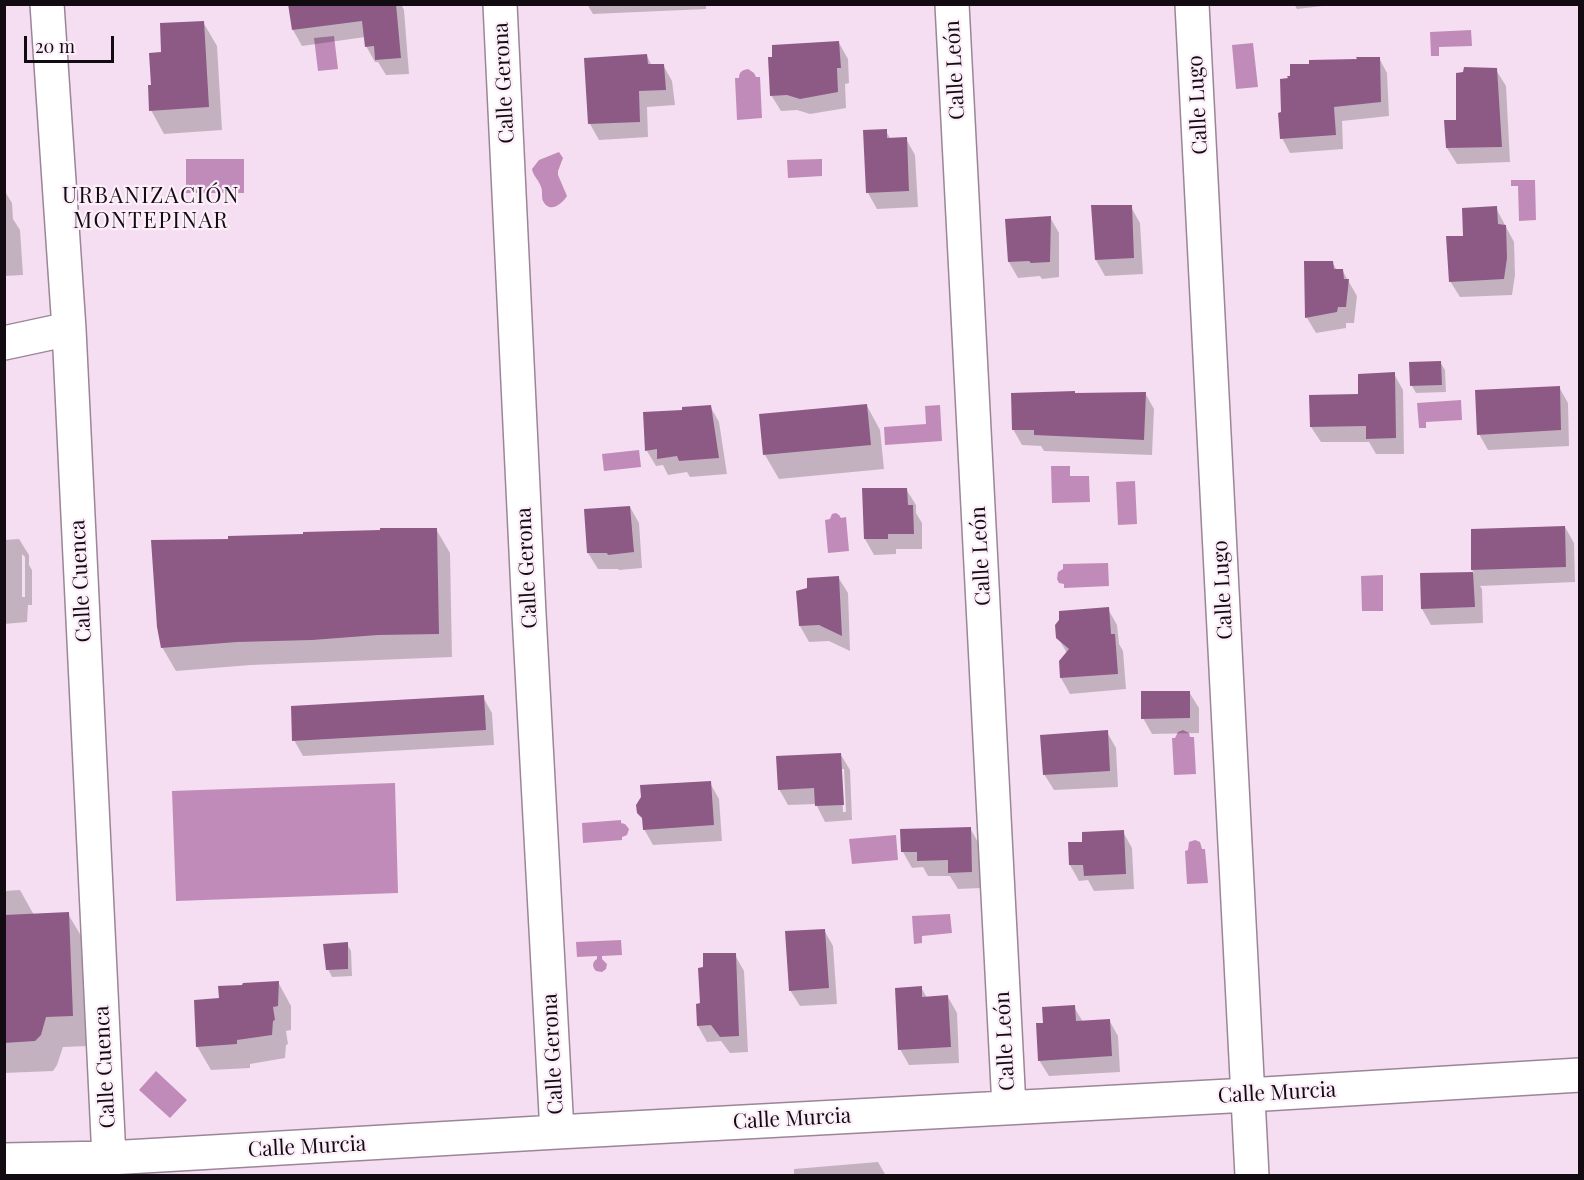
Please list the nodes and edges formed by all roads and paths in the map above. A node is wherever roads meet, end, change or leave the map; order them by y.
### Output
1 (47, 4) edge
2 (500, 4) edge
3 (952, 4) edge
4 (1192, 4) edge
5 (69, 329) junction
6 (4, 343) edge
7 (1580, 1075) edge
8 (1248, 1095) junction
9 (1009, 1107) junction
10 (557, 1132) junction
11 (109, 1158) junction
12 (4, 1160) edge
13 (1252, 1176) edge

1 - 5 street, Calle Cuenca
2 - 10 street, Calle Gerona
3 - 9 street, Calle León
4 - 8 street, Calle Lugo
5 - 6 street
5 - 11 street, Calle Cuenca
7 - 8 street, Calle Murcia
8 - 9 street, Calle Murcia
8 - 13 street, Calle Lugo
9 - 10 street, Calle Murcia
10 - 11 street, Calle Murcia
11 - 12 street, Calle Murcia

